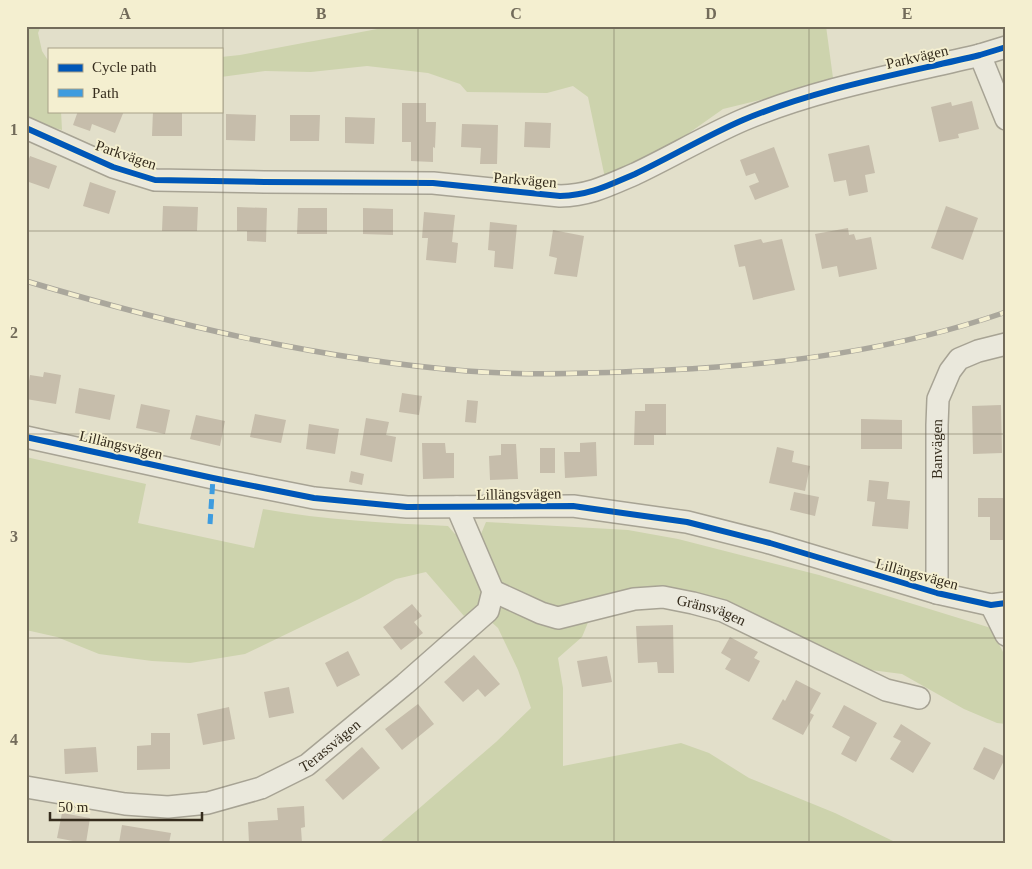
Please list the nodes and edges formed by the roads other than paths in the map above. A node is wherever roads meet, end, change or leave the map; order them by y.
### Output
1 (1006, 47) edge
2 (980, 55) junction
3 (1006, 119) edge
4 (26, 128) edge
5 (1006, 344) edge
6 (26, 437) edge
7 (457, 507) junction
8 (493, 591) junction
9 (938, 593) junction
10 (999, 604) edge
11 (1006, 635) edge
12 (919, 698) dead end
13 (26, 787) edge

1 - 2 street, Parkvägen
2 - 3 street
2 - 4 street, Parkvägen
5 - 9 street, Banvägen
6 - 7 street, Lillängsvägen
7 - 8 street
7 - 9 street, Lillängsvägen
8 - 12 street, Gränsvägen
8 - 13 street, Terassvägen
9 - 10 street, Lillängsvägen
10 - 11 street

